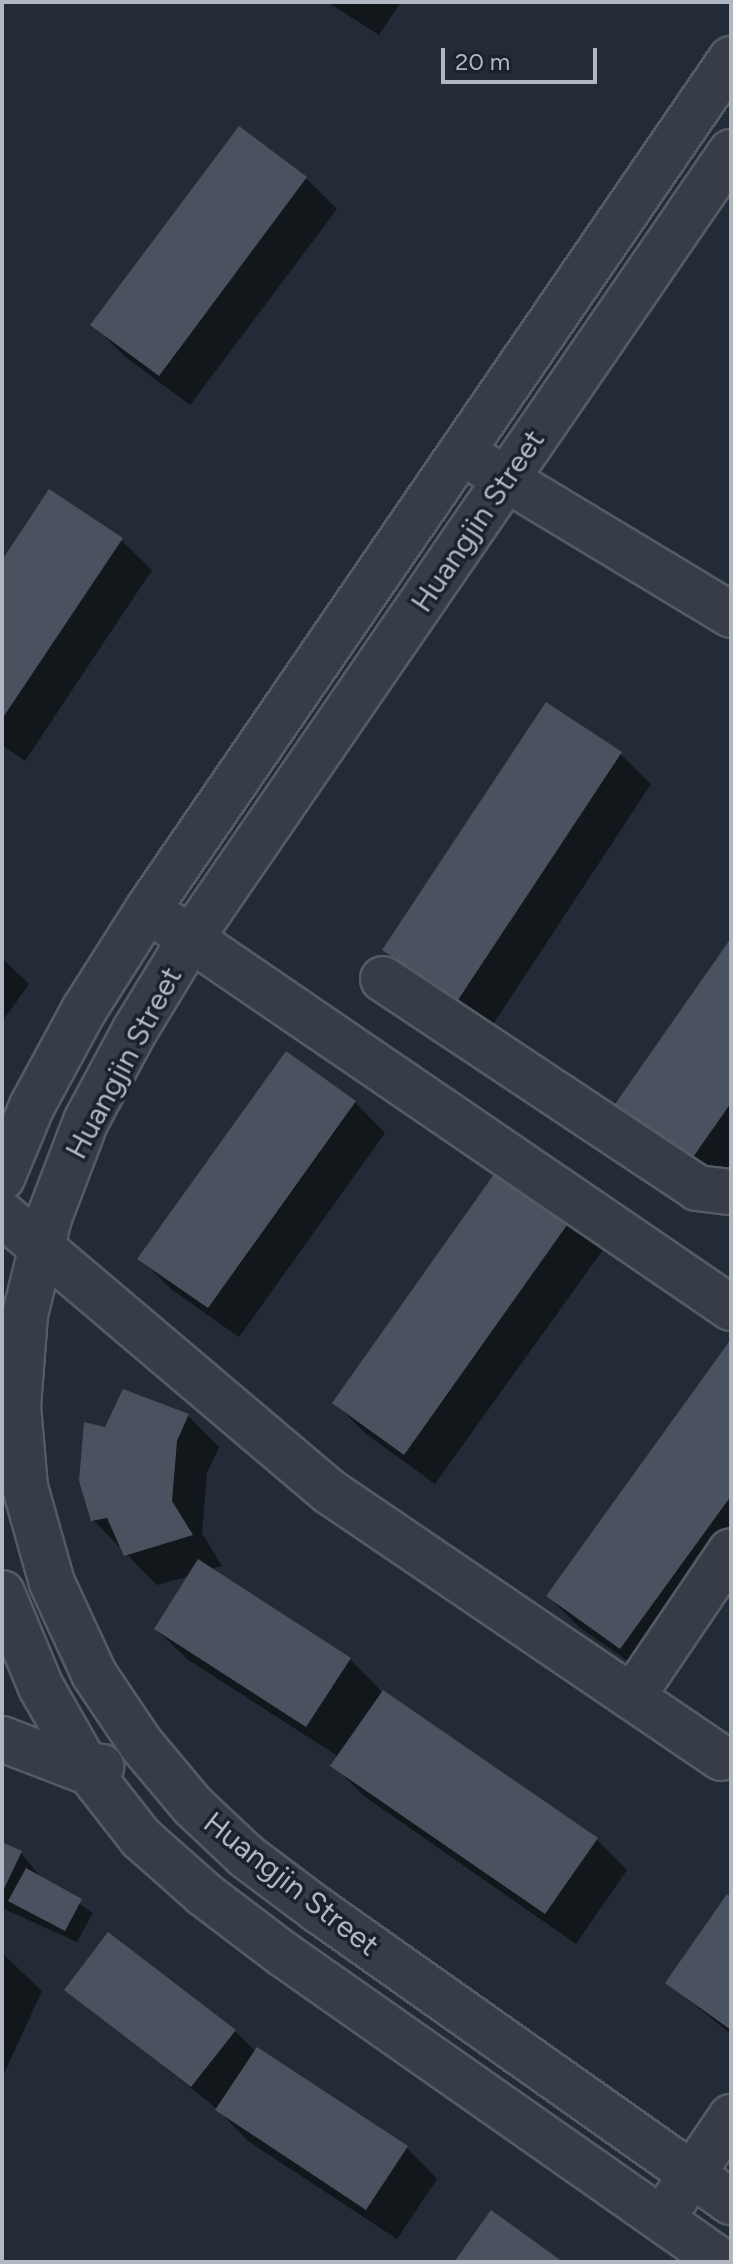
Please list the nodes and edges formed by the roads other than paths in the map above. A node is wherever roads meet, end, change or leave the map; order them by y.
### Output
1 (731, 59) edge
2 (731, 152) edge
3 (461, 452) junction
4 (506, 479) junction
5 (731, 615) edge
6 (148, 909) junction
7 (191, 938) junction
8 (383, 979) dead end
9 (2, 1178) edge
10 (731, 1192) edge
11 (2, 1214) edge
12 (41, 1248) junction
13 (731, 1308) edge
14 (731, 1551) edge
15 (2, 1593) edge
16 (632, 1697) junction
17 (2, 1739) edge
18 (141, 1744) junction
19 (721, 1758) dead end
20 (90, 1773) junction
21 (731, 2117) edge
22 (692, 2174) junction
23 (731, 2202) edge
24 (662, 2220) junction
25 (722, 2262) edge

1 - 3 street, Huangjin Street
2 - 4 street, Huangjin Street
3 - 4 street
3 - 6 street, Huangjin Street
4 - 5 street
4 - 7 street, Huangjin Street
6 - 7 street
6 - 9 street, Huangjin Street
7 - 12 street, Huangjin Street
7 - 13 street
8 - 10 street
11 - 12 street
12 - 16 street
12 - 18 street, Huangjin Street
14 - 16 street
15 - 20 street, Huangjin Street
16 - 19 street
17 - 20 street
18 - 20 street
18 - 22 street, Huangjin Street
20 - 24 street, Huangjin Street
21 - 22 street
22 - 23 street, Huangjin Street
22 - 24 street
24 - 25 street, Huangjin Street

